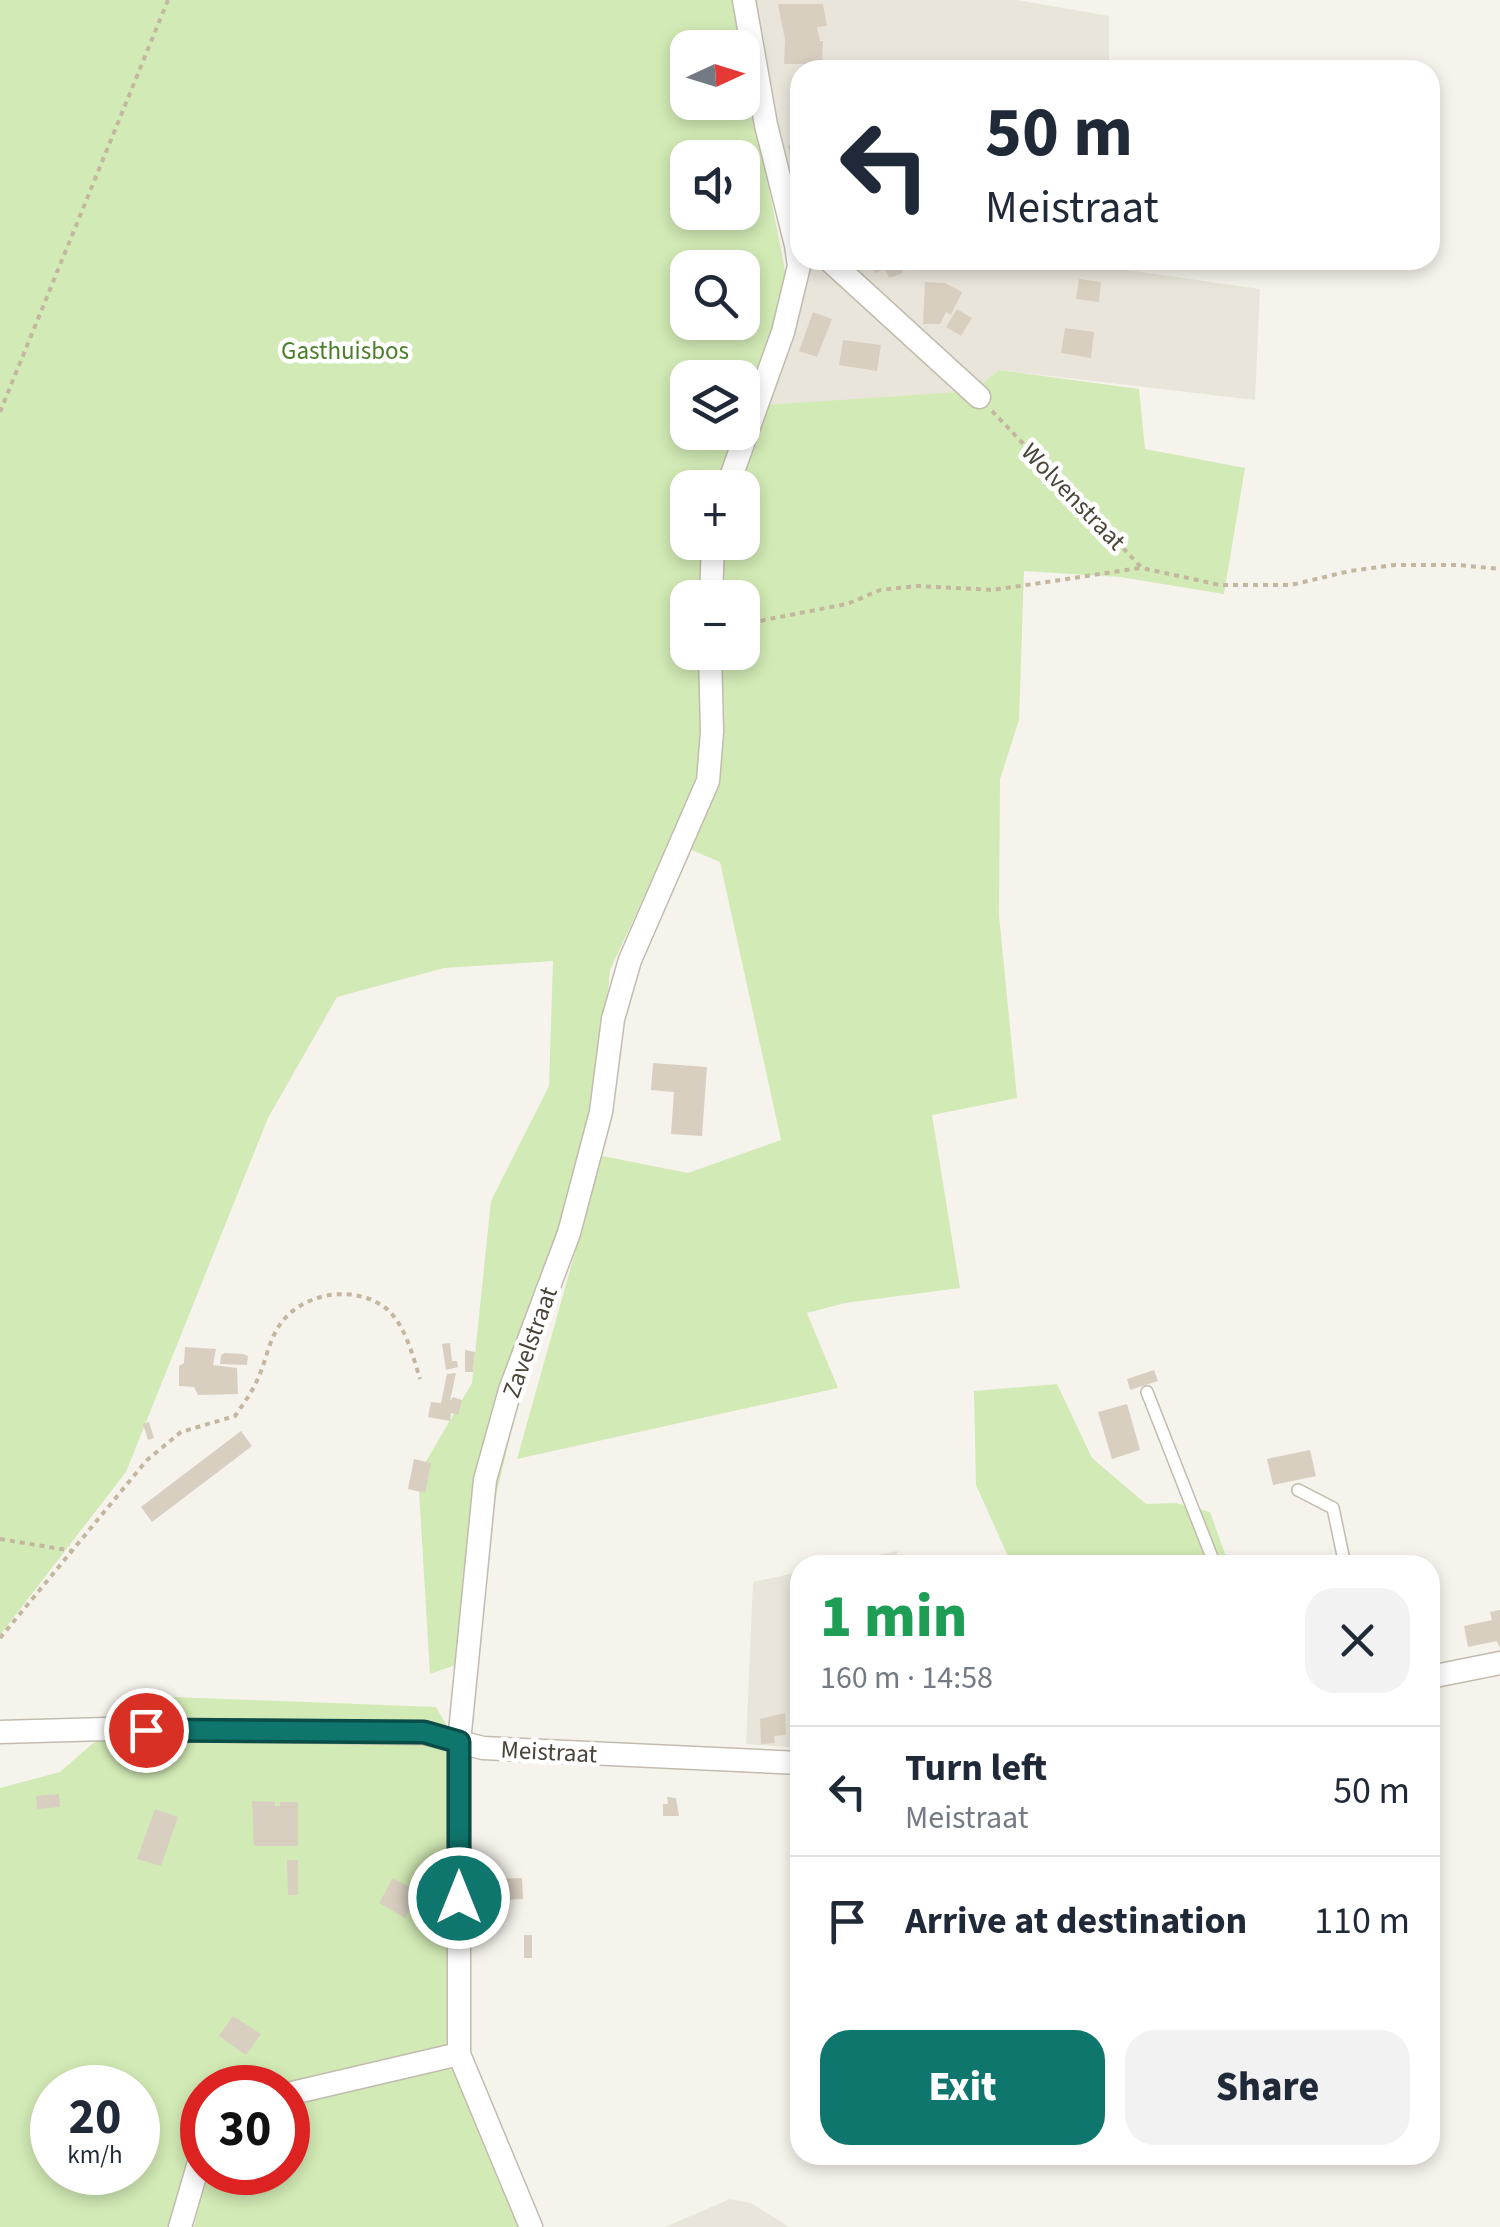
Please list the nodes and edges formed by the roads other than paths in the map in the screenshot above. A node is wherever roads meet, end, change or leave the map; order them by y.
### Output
1 (744, 0) edge
2 (790, 215) edge
3 (797, 270) edge
4 (840, 270) edge
5 (978, 397) road end
6 (733, 470) edge
7 (710, 670) edge
8 (1147, 1392) dead end
9 (1298, 1490) dead end
10 (1211, 1555) edge
11 (1343, 1555) edge
12 (1500, 1663) edge
13 (1440, 1675) edge
14 (0, 1732) edge
15 (459, 1742) junction
16 (790, 1763) edge
17 (459, 2054) junction
18 (310, 2089) edge
19 (189, 2195) edge
20 (180, 2227) edge
21 (532, 2227) edge

1 - 2 street
3 - 6 street
4 - 5 street
7 - 15 street, Zavelstraat
8 - 10 lane
9 - 11 lane
12 - 13 street
14 - 15 street, Meistraat
15 - 16 street, Meistraat
15 - 17 street, Zavelstraat
17 - 18 street
17 - 21 street
19 - 20 street

